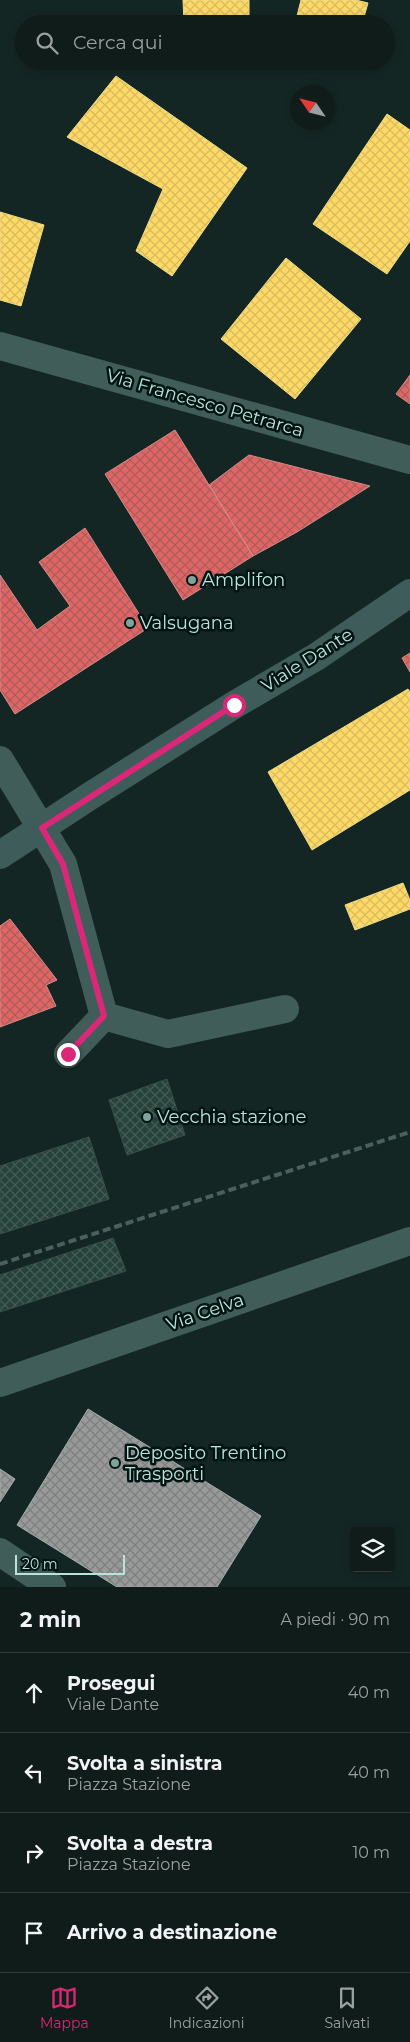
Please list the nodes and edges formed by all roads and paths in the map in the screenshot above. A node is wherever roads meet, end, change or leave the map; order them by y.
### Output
1 (0, 346) edge
2 (410, 460) edge
3 (410, 593) edge
4 (0, 760) edge
5 (42, 828) junction
6 (0, 855) edge
7 (285, 1010) dead end
8 (104, 1016) junction
9 (68, 1054) dead end
10 (410, 1241) edge
11 (0, 1383) edge
12 (0, 1552) edge
13 (52, 1587) edge

1 - 2 street, Via Francesco Petrarca
3 - 5 main road, Viale Dante
4 - 5 street
5 - 6 main road, Viale Dante
5 - 8 street
7 - 8 street
8 - 9 street
10 - 11 street, Via Celva
12 - 13 street

